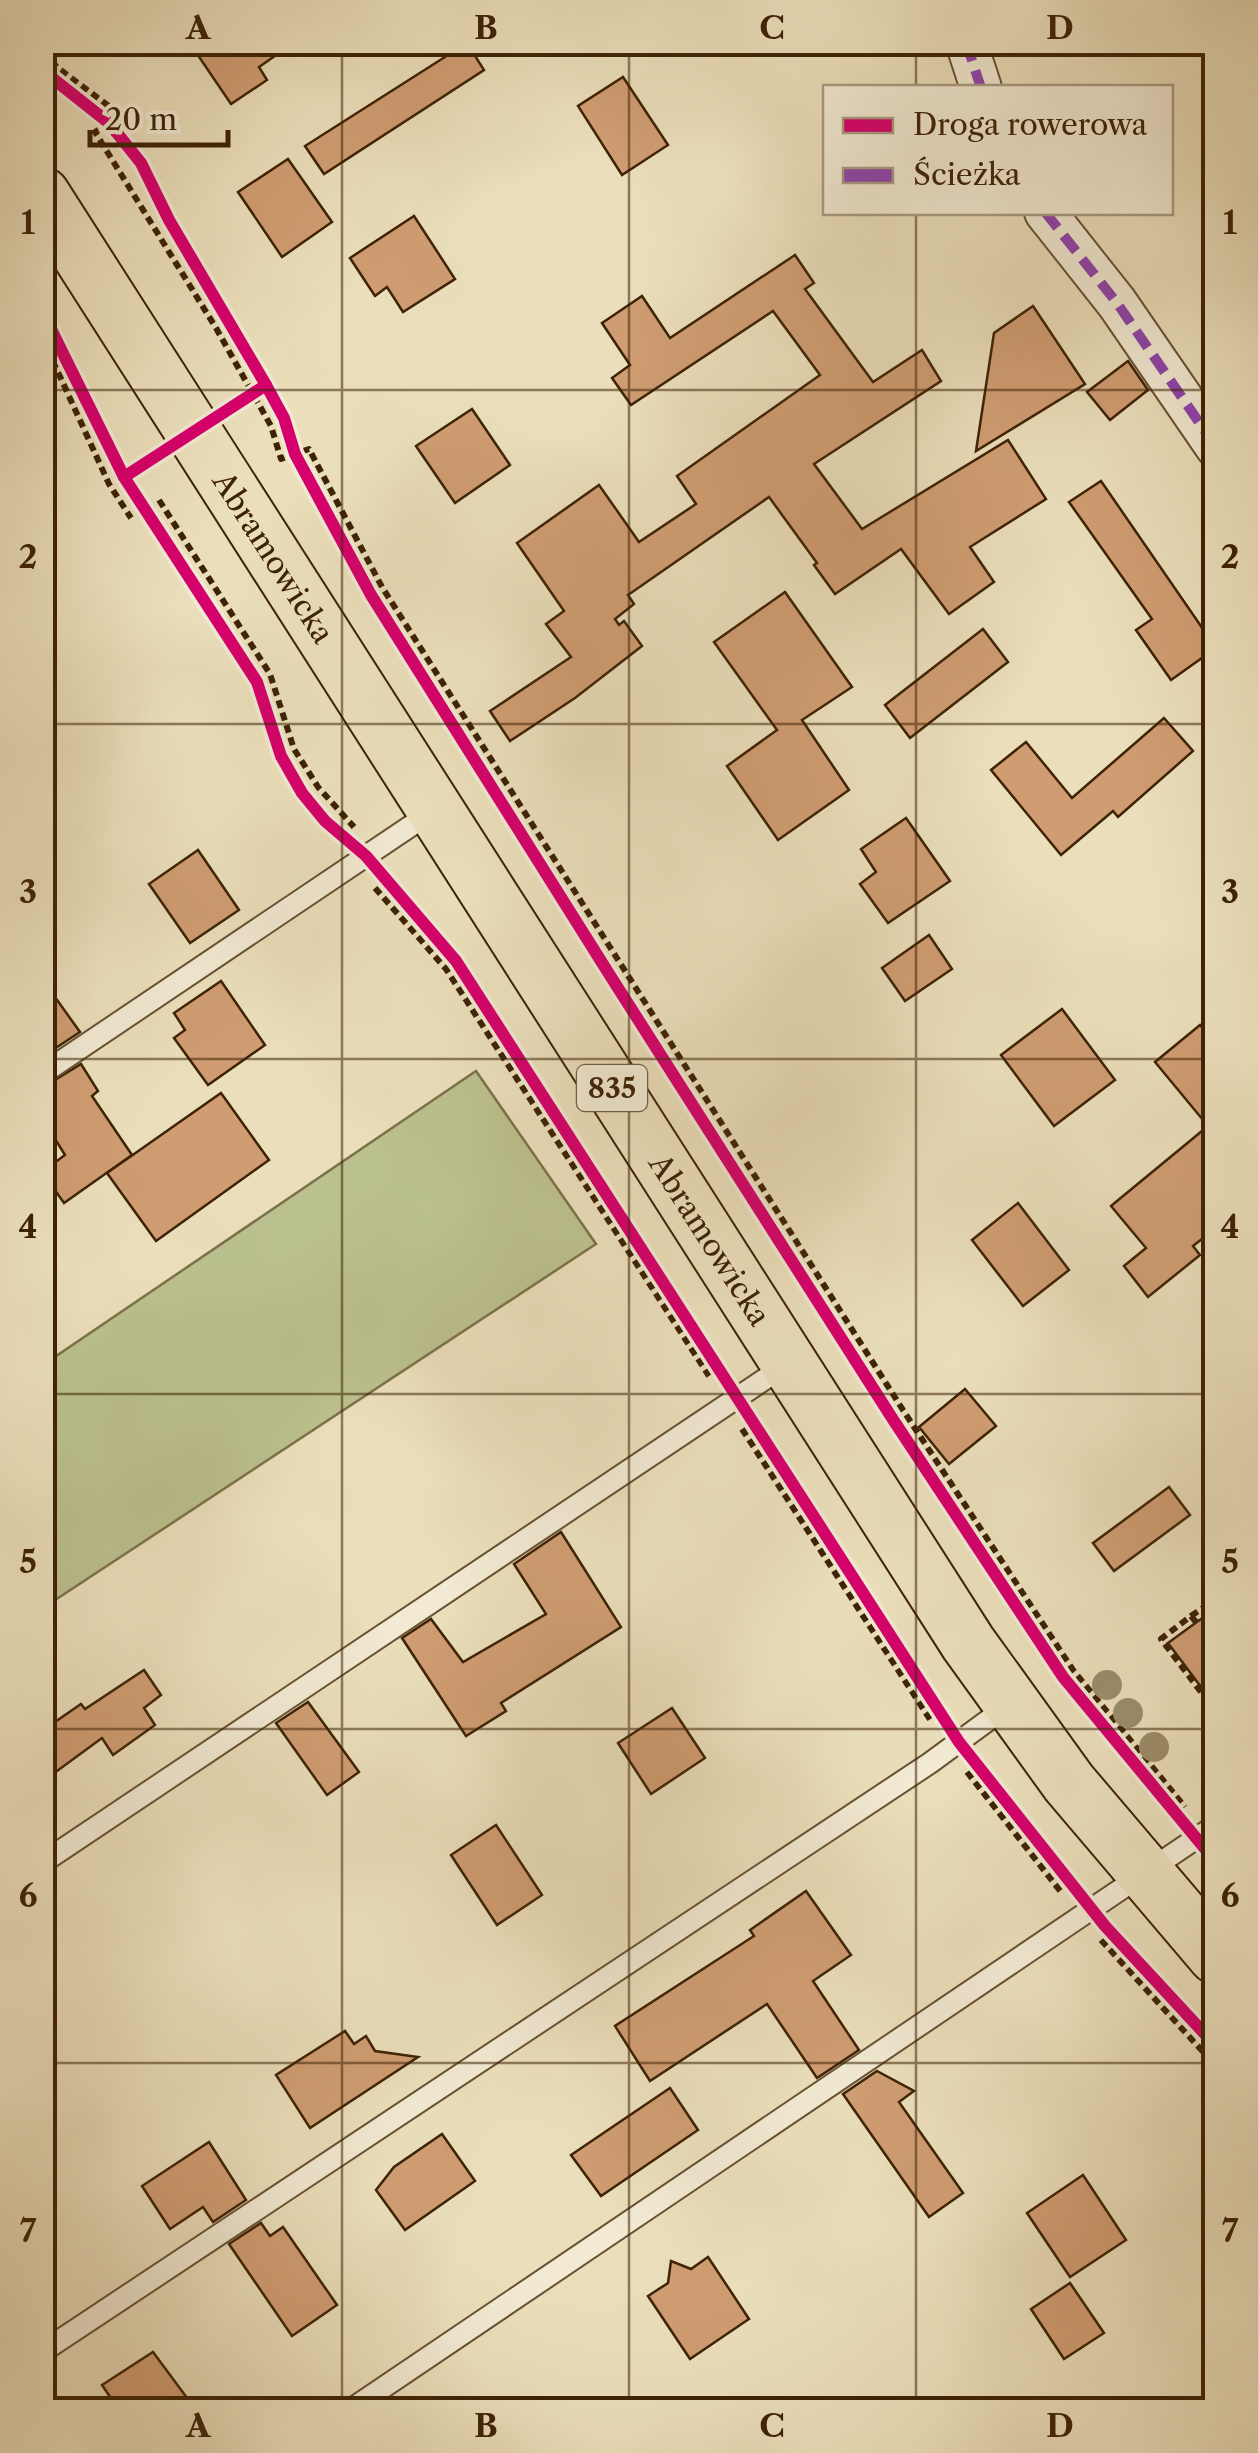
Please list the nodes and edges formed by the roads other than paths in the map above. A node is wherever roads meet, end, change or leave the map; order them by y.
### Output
1 (966, 42) edge
2 (980, 85) edge
3 (42, 195) edge
4 (1048, 215) edge
5 (1216, 448) edge
6 (435, 810) junction
7 (42, 1074) edge
8 (788, 1364) junction
9 (1011, 1704) junction
10 (1205, 1832) edge
11 (42, 1863) edge
12 (1144, 1874) junction
13 (1216, 1956) edge
14 (42, 2352) edge
15 (350, 2410) edge

1 - 2 street
3 - 6 main road, Abramowicka / 835
4 - 5 street
6 - 7 lane
6 - 8 main road, Abramowicka / 835
8 - 9 main road, Abramowicka / 835
8 - 11 lane
9 - 12 main road, Abramowicka / 835
9 - 14 lane
10 - 12 lane
12 - 13 main road, Abramowicka / 835
12 - 15 lane

